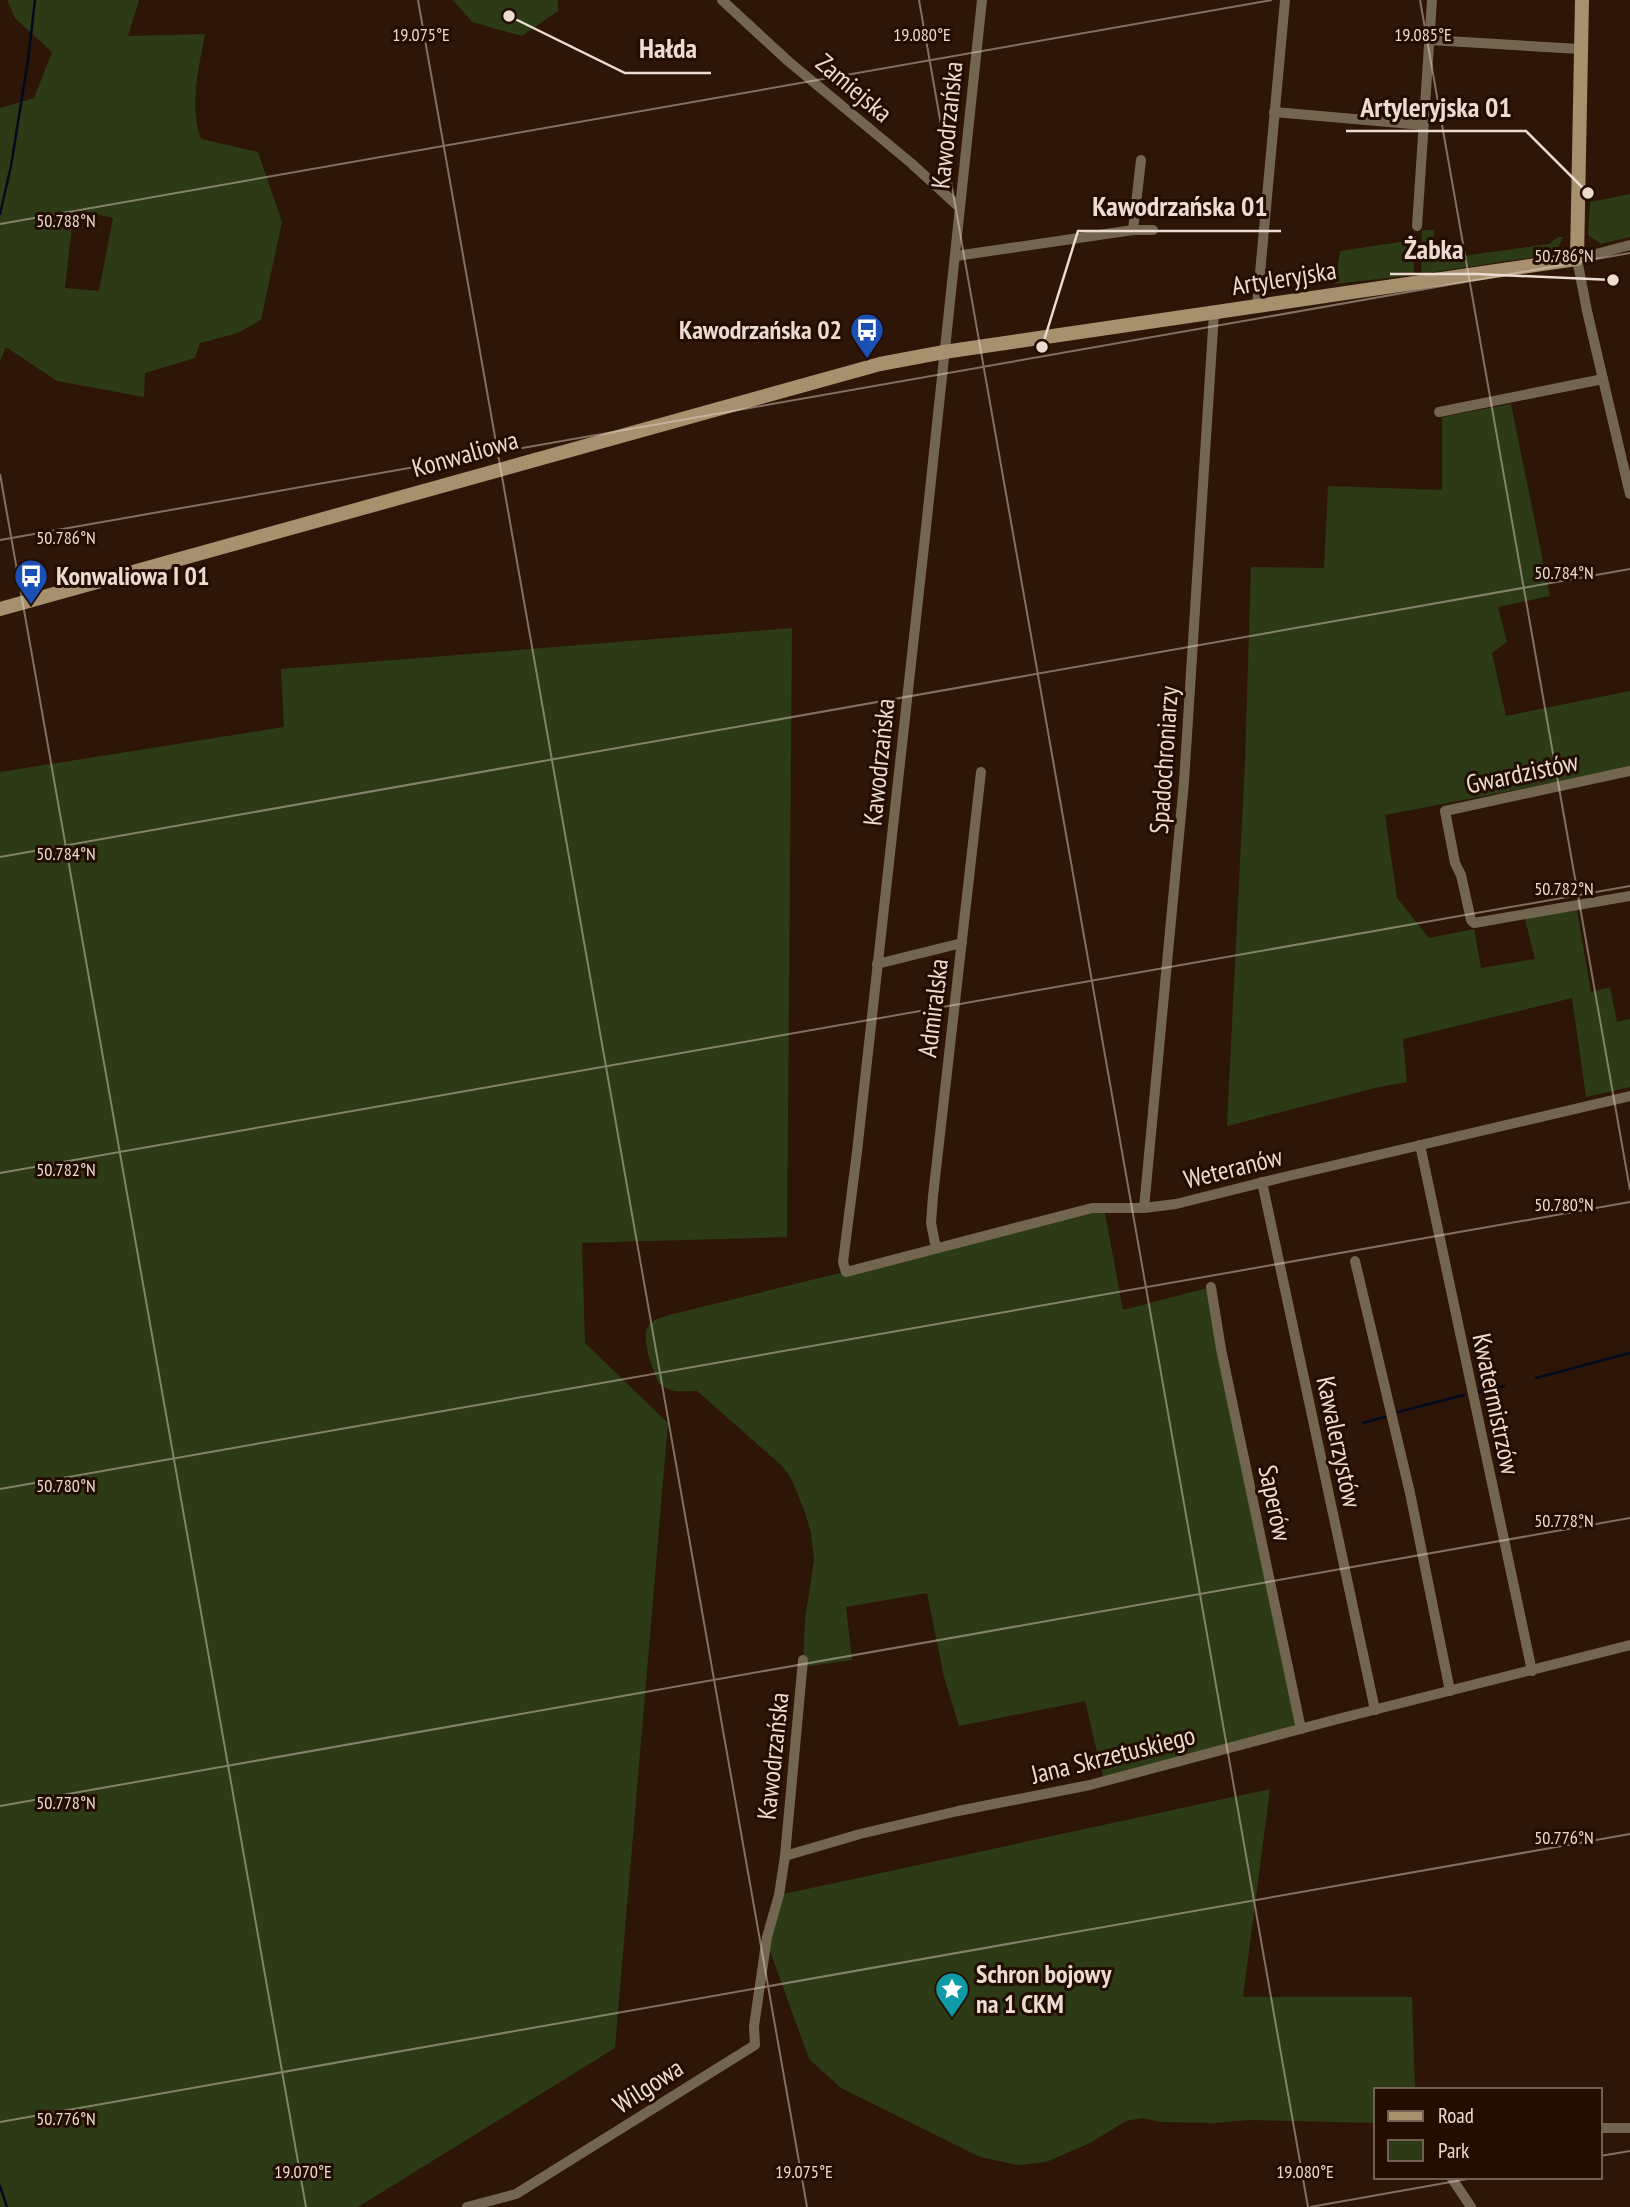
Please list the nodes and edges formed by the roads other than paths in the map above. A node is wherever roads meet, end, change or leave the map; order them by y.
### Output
1 (722, 0) edge
2 (982, 0) edge
3 (1285, 0) edge
4 (1432, 0) edge
5 (1582, 0) edge
6 (1430, 40) junction
7 (1580, 49) junction
8 (1274, 112) junction
9 (1423, 125) junction
10 (1141, 160) dead end
11 (960, 207) junction
12 (1418, 226) dead end
13 (1133, 230) junction
14 (1153, 230) dead end
15 (1630, 245) edge
16 (956, 256) junction
17 (1577, 259) junction
18 (1257, 306) junction
19 (1214, 313) junction
20 (944, 352) junction
21 (1603, 379) junction
22 (1438, 412) dead end
23 (1630, 494) edge
24 (0, 609) edge
25 (1630, 771) edge
26 (981, 772) dead end
27 (1630, 896) edge
28 (962, 943) junction
29 (877, 964) junction
30 (1630, 1096) edge
31 (1420, 1145) junction
32 (1262, 1182) junction
33 (1144, 1208) junction
34 (936, 1248) junction
35 (1355, 1261) dead end
36 (846, 1272) joint
37 (1210, 1287) dead end
38 (1630, 1646) edge
39 (803, 1660) dead end
40 (1532, 1671) junction
41 (1450, 1691) junction
42 (1375, 1710) junction
43 (1301, 1729) junction
44 (785, 1856) junction
45 (767, 1937) joint
46 (1602, 2128) edge
47 (1630, 2128) edge
48 (1452, 2179) edge
49 (467, 2207) edge
50 (1471, 2207) edge

1 - 11 street, Zamiejska
2 - 11 street, Kawodrzańska
3 - 8 street
4 - 6 street
5 - 7 street
6 - 7 street
6 - 9 street
7 - 17 street
8 - 9 street
8 - 18 street
9 - 12 street
10 - 13 street
11 - 16 street, Kawodrzańska
13 - 14 street
13 - 16 street
15 - 17 street, Artyleryjska
16 - 20 street, Kawodrzańska
17 - 18 street, Artyleryjska
17 - 21 street
18 - 19 street, Artyleryjska
19 - 20 street, Artyleryjska
19 - 33 street, Spadochroniarzy
20 - 24 street, Konwaliowa
20 - 29 street, Kawodrzańska
21 - 22 street
21 - 23 street
25 - 27 street, Gwardzistów
26 - 28 street, Admiralska
28 - 29 street
28 - 34 street, Admiralska
29 - 36 street, Kawodrzańska
30 - 31 street, Weteranów
31 - 32 street, Weteranów
31 - 40 street, Kwatermistrzów
32 - 33 street, Weteranów
32 - 42 street, Kawalerzystów
33 - 34 street, Weteranów
34 - 36 street, Weteranów
35 - 41 street
37 - 43 street, Saperów
38 - 40 street, Jana Skrzetuskiego
39 - 44 street, Kawodrzańska
40 - 41 street, Jana Skrzetuskiego
41 - 42 street, Jana Skrzetuskiego
42 - 43 street, Jana Skrzetuskiego
43 - 44 street, Jana Skrzetuskiego
44 - 45 street, Kawodrzańska
45 - 49 street, Wilgowa
46 - 47 street
48 - 50 street

